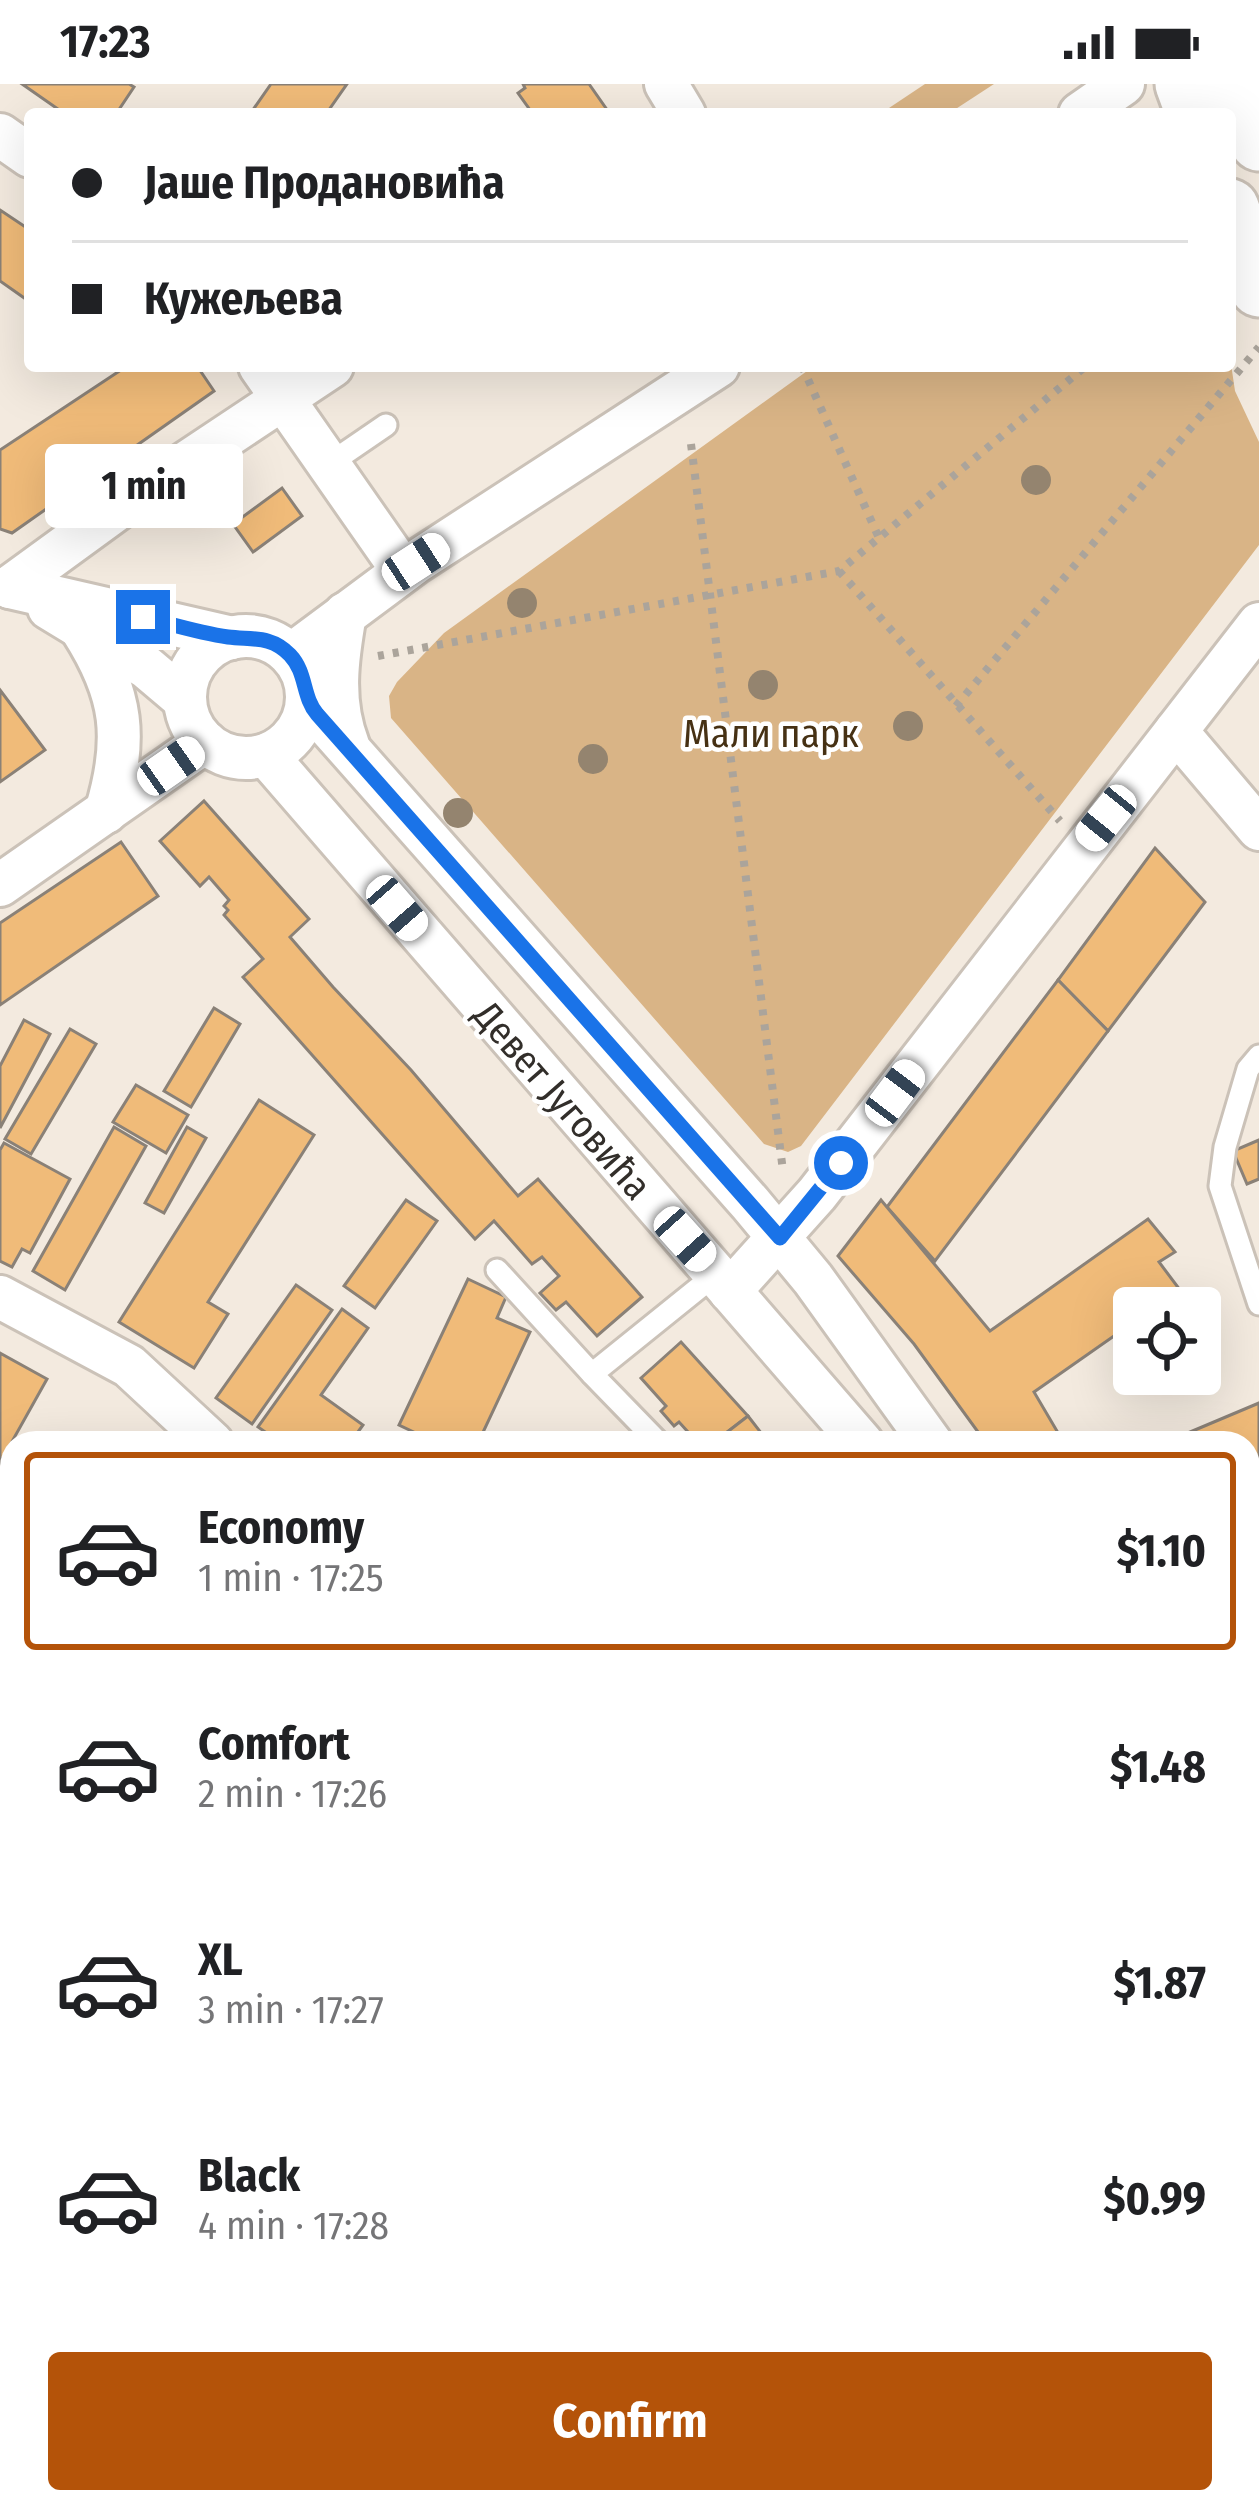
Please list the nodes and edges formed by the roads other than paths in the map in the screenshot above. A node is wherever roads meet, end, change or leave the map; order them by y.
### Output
1 (1124, 84) edge
2 (1240, 84) edge
3 (1089, 108) edge
4 (1259, 142) edge
5 (1236, 225) edge
6 (1259, 288) edge
7 (311, 372) edge
8 (704, 372) edge
9 (272, 383) edge
10 (386, 425) dead end
11 (328, 464) junction
12 (403, 571) junction
13 (5, 585) edge
14 (345, 614) junction
15 (78, 624) junction
16 (1259, 624) edge
17 (232, 638) junction
18 (291, 655) junction
19 (185, 700) junction
20 (307, 702) junction
21 (1176, 731) junction
22 (205, 742) junction
23 (266, 755) junction
24 (353, 757) junction
25 (106, 812) junction
26 (1259, 830) edge
27 (0, 885) edge
28 (1259, 1056) edge
29 (780, 1238) junction
30 (496, 1270) dead end
31 (723, 1282) junction
32 (0, 1297) edge
33 (1259, 1304) edge
34 (592, 1374) junction
35 (199, 1431) edge
36 (647, 1431) edge
37 (852, 1431) edge
38 (923, 1431) edge

1 - 3 street
2 - 4 main road
5 - 6 main road
7 - 9 street
8 - 12 street
9 - 11 street
9 - 13 street
10 - 11 lane
11 - 12 street
12 - 14 street
13 - 15 street
13 - 17 street
14 - 18 street
14 - 24 street
15 - 19 street
15 - 25 street
16 - 21 street
17 - 18 street
17 - 19 street
18 - 20 street
19 - 22 street
20 - 23 street
20 - 24 street, Девет Југовића
21 - 26 street
21 - 29 street
22 - 23 street
22 - 25 street
23 - 31 street, Девет Југовића
24 - 29 street, Девет Југовића
25 - 27 street
28 - 33 lane
29 - 31 street
29 - 38 street, Девет Југовића
30 - 34 lane
31 - 34 lane
31 - 37 street, Девет Југовића
32 - 35 street
34 - 36 lane

